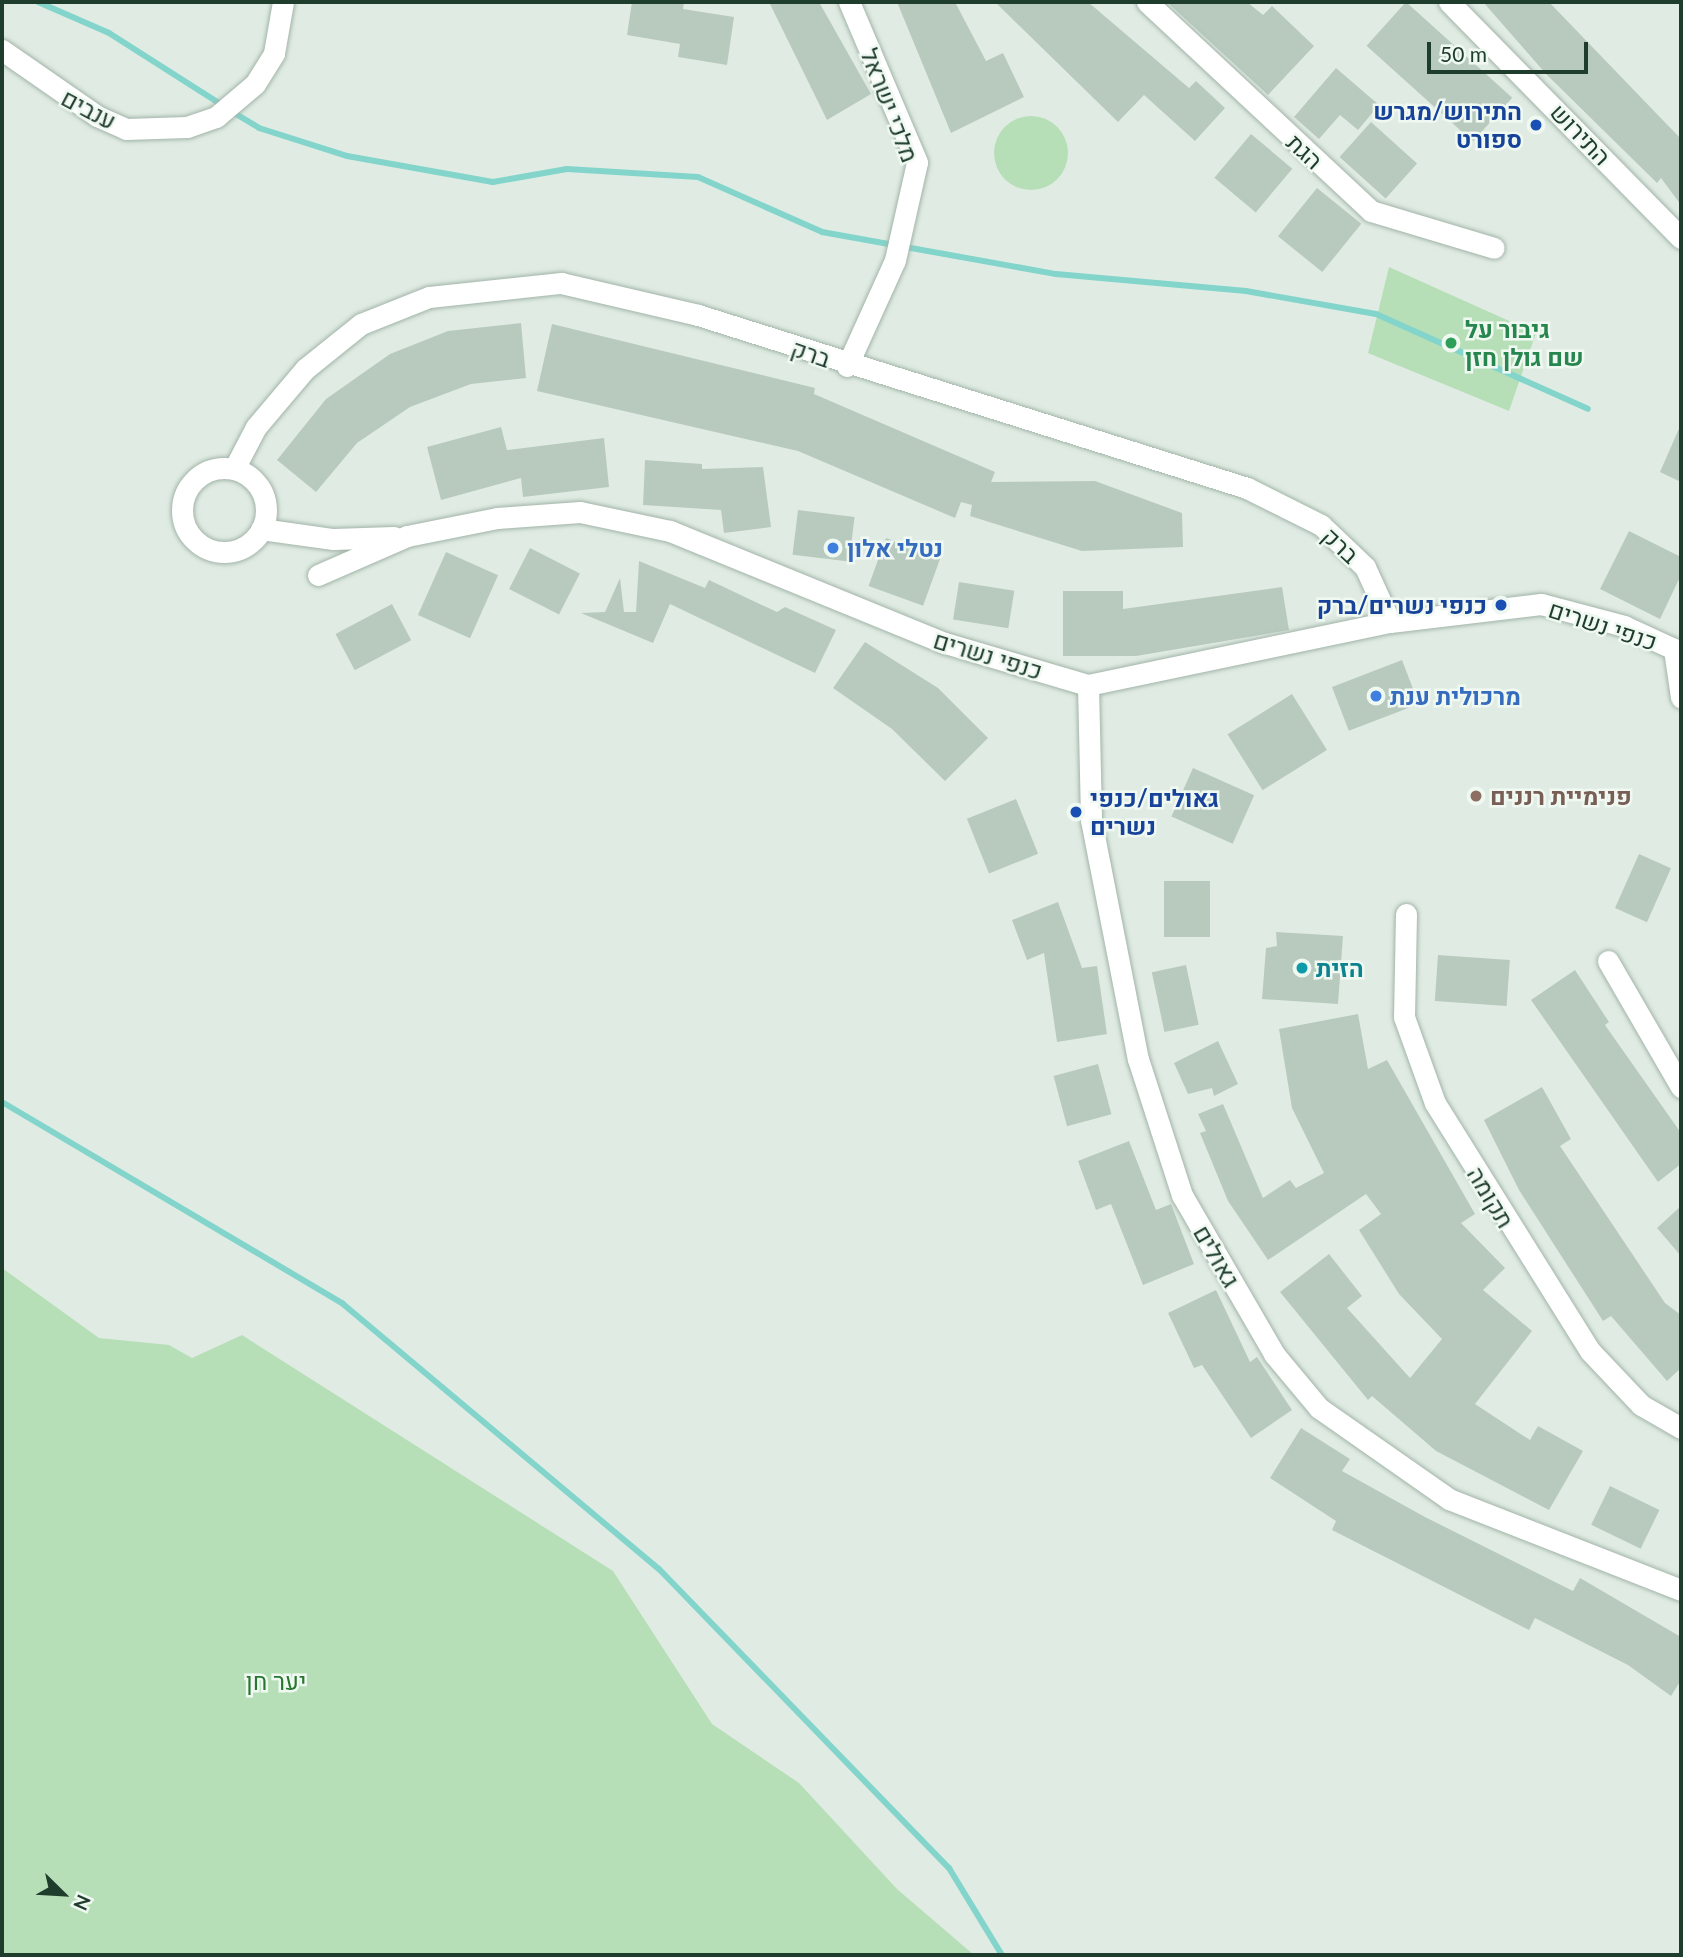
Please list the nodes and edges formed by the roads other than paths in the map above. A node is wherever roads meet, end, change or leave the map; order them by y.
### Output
1 (283, 2) edge
2 (849, 2) edge
3 (1147, 2) edge
4 (1449, 2) edge
5 (2, 50) edge
6 (1681, 238) edge
7 (1494, 248) dead end
8 (848, 366) junction
9 (234, 468) junction
10 (261, 529) junction
11 (407, 537) junction
12 (318, 575) dead end
13 (1390, 622) junction
14 (1678, 641) edge
15 (1088, 685) junction
16 (1681, 697) edge
17 (1406, 914) dead end
18 (1608, 961) dead end
19 (1681, 1087) edge
20 (1681, 1428) edge
21 (1681, 1590) edge

1 - 5 street, ענבים
2 - 8 street, מלכי ישראל
3 - 7 street, הגת
4 - 6 street, התירוש
8 - 9 street, ברק
8 - 13 street, ברק
9 - 10 street
9 - 10 street
10 - 11 street
11 - 12 street, כנפי נשרים
11 - 15 street, כנפי נשרים
13 - 14 street, כנפי נשרים
13 - 15 street, כנפי נשרים
14 - 16 street
15 - 21 street, גאולים
17 - 20 street, תקומה
18 - 19 street

